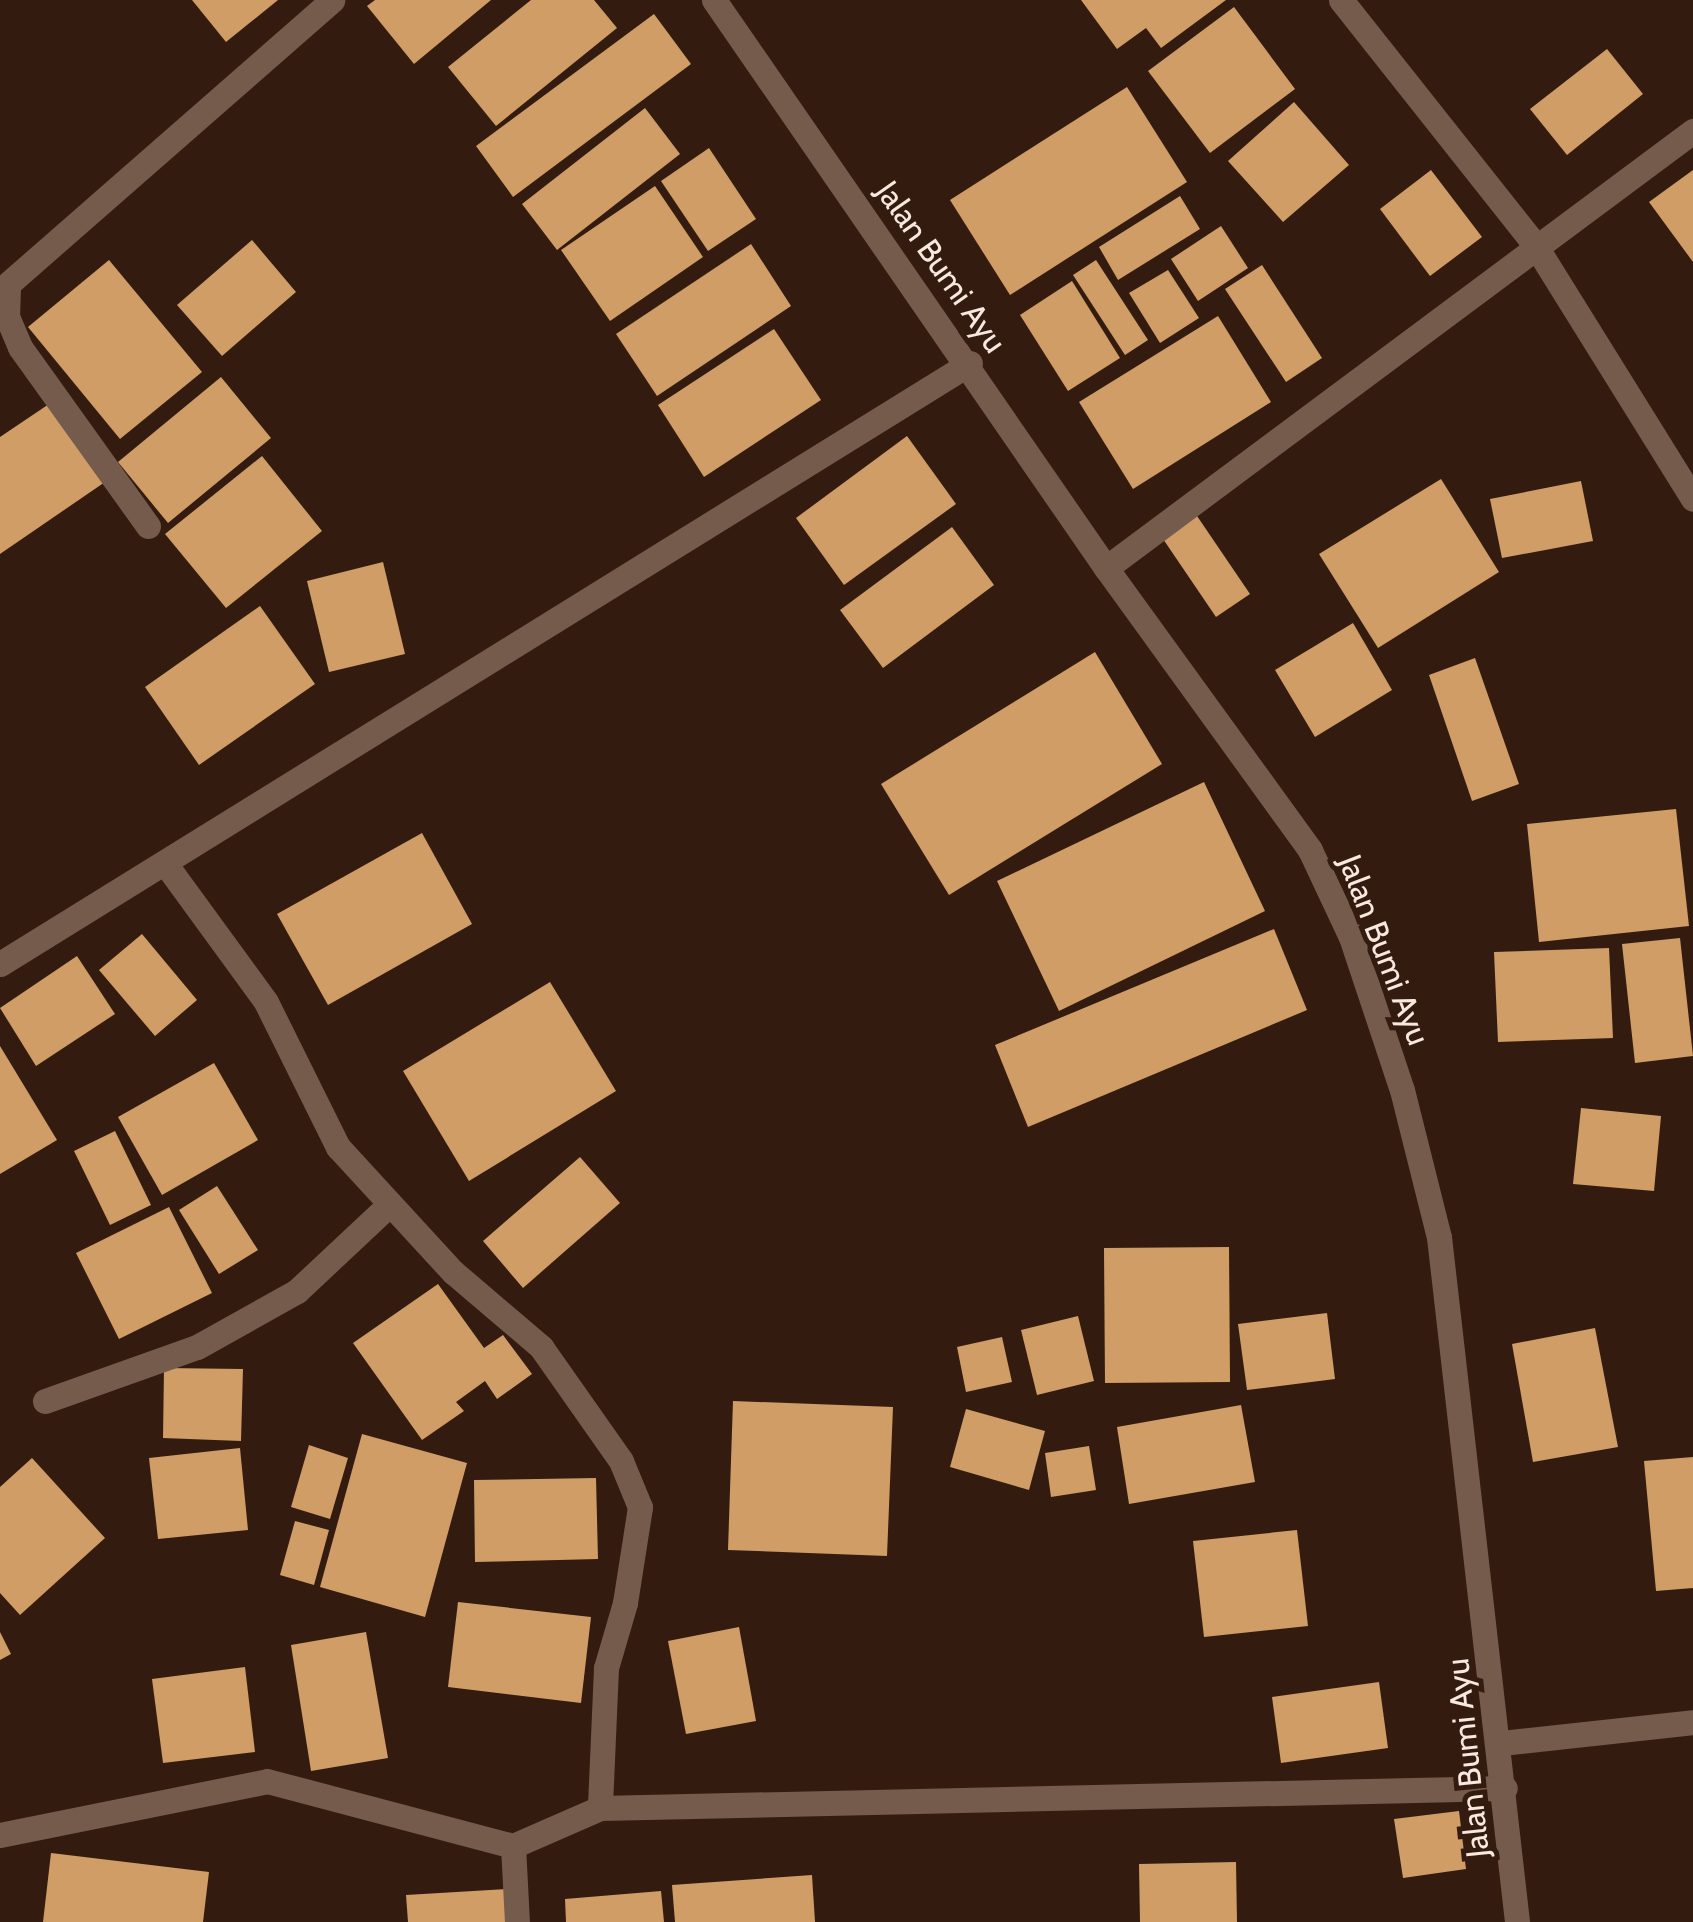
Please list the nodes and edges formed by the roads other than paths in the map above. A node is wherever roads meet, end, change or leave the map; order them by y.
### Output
1 (332, 0) edge
2 (714, 0) edge
3 (1341, 0) edge
4 (1693, 130) edge
5 (1535, 245) junction
6 (970, 364) junction
7 (1693, 498) edge
8 (148, 526) dead end
9 (1106, 568) junction
10 (168, 866) junction
11 (0, 964) edge
12 (390, 1204) junction
13 (45, 1400) dead end
14 (1693, 1722) edge
15 (1501, 1743) junction
16 (1505, 1788) junction
17 (600, 1808) junction
18 (0, 1834) edge
19 (512, 1846) junction
20 (518, 1922) edge
21 (1517, 1922) edge

1 - 8 street
2 - 6 street, Jalan Bumi Ayu
3 - 5 street
4 - 5 street
5 - 7 street
5 - 9 street
6 - 9 street, Jalan Bumi Ayu
6 - 10 street
9 - 15 street, Jalan Bumi Ayu
10 - 11 street
10 - 12 street
12 - 13 street
12 - 17 street
14 - 15 street
15 - 16 street, Jalan Bumi Ayu
16 - 17 street
16 - 21 street, Jalan Bumi Ayu
17 - 19 street
18 - 19 street
19 - 20 street

